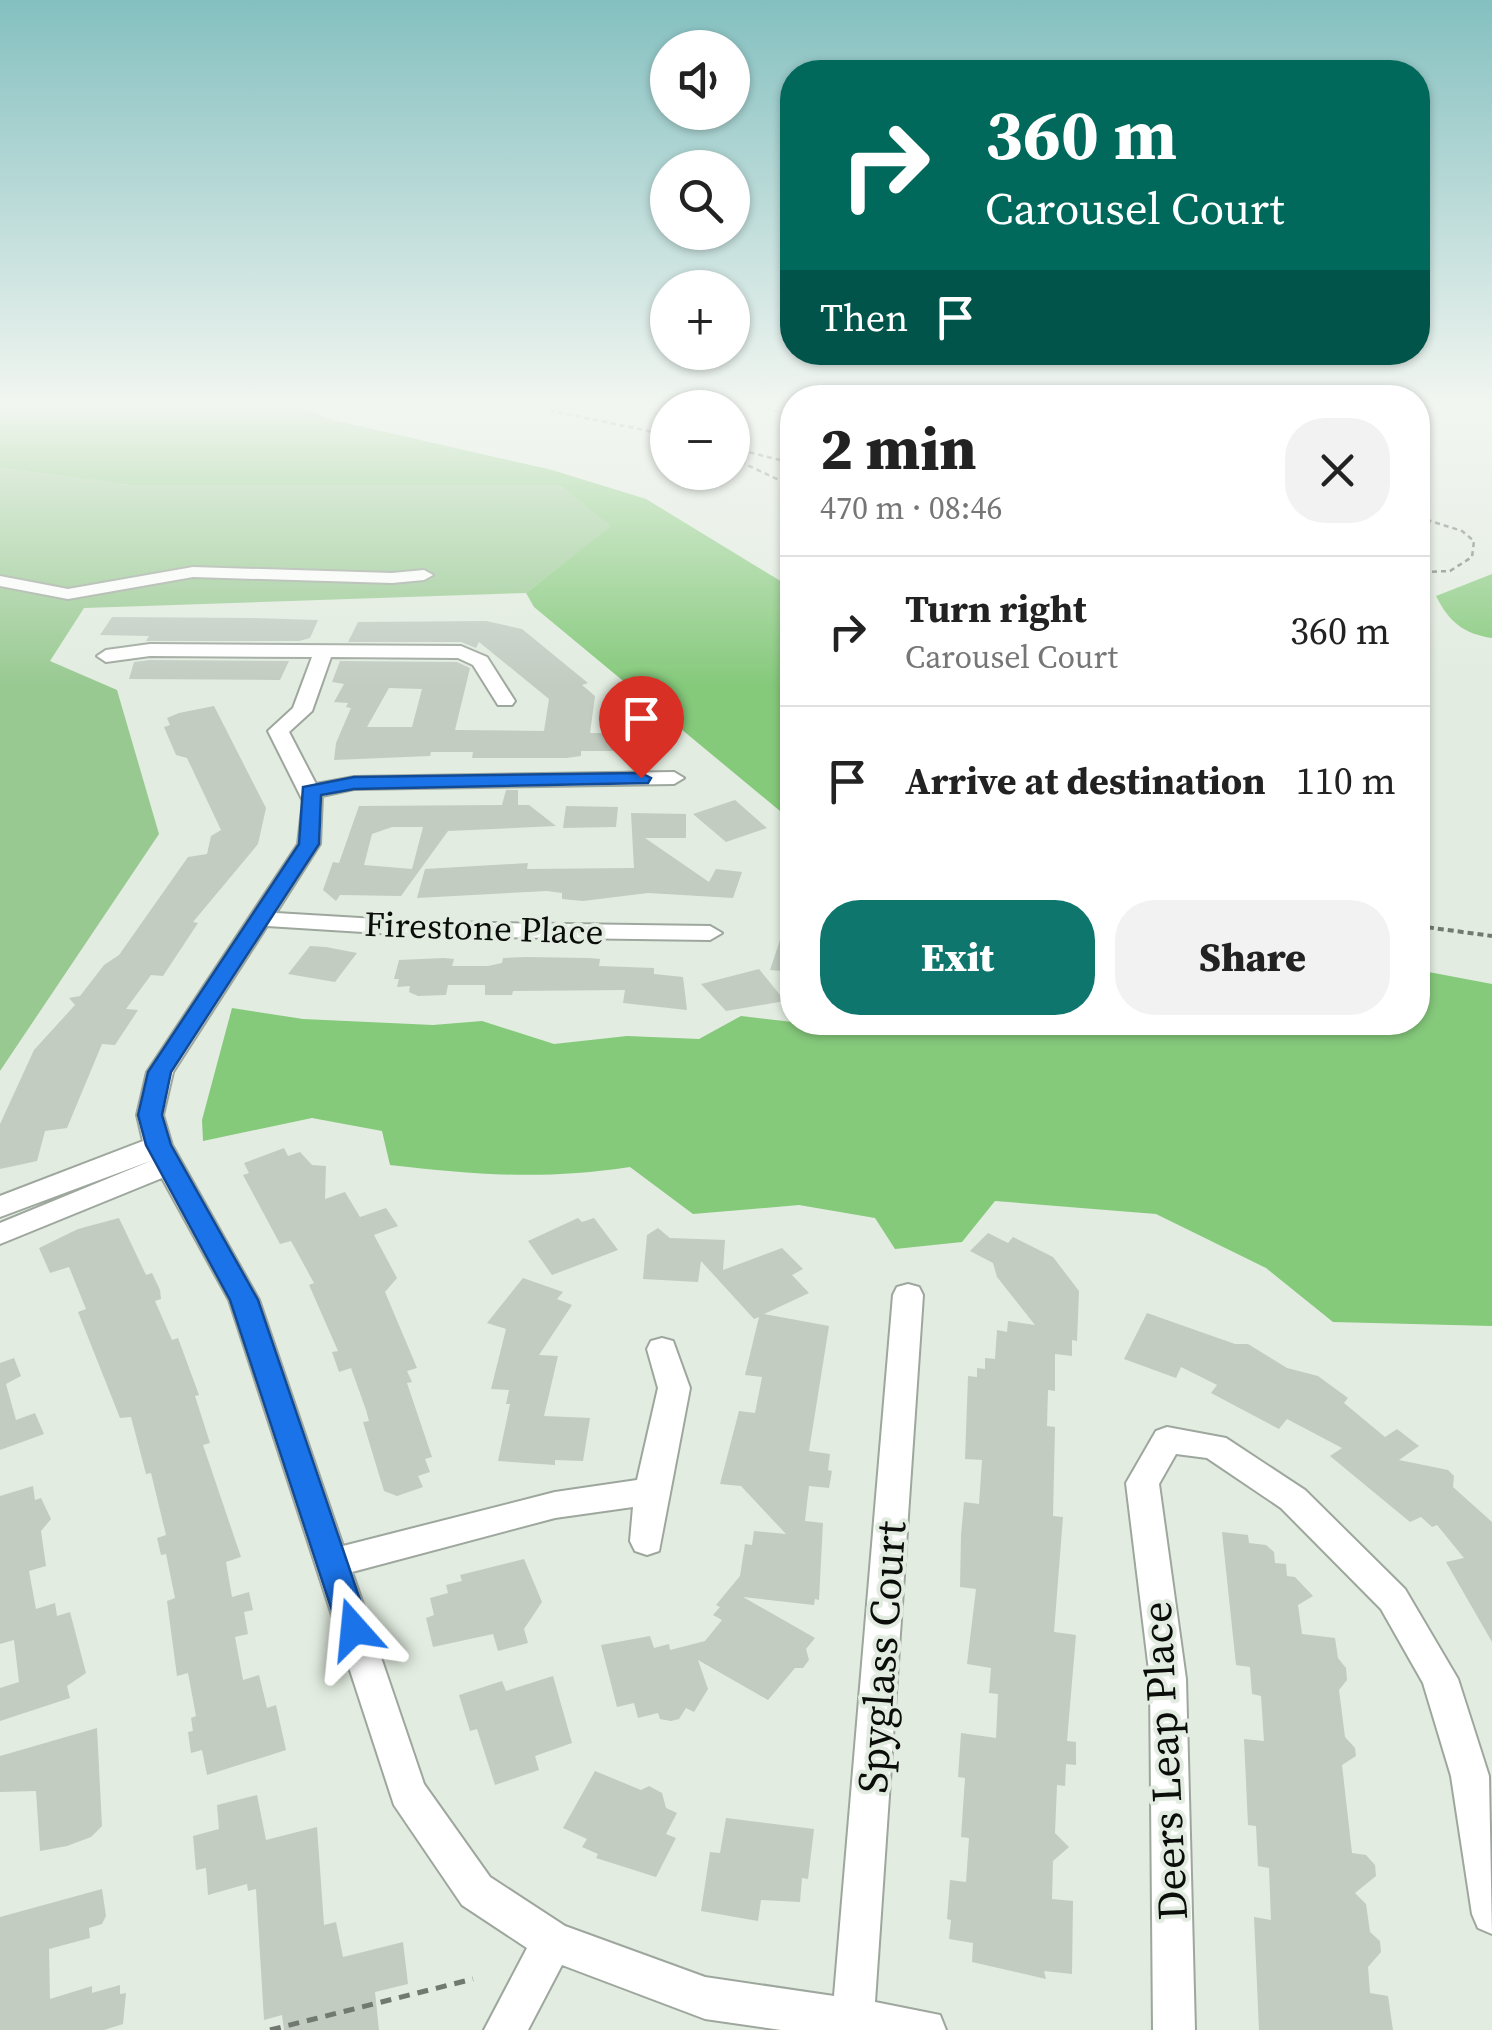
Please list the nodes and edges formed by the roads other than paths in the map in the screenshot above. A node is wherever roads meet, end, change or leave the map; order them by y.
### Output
1 (424, 576) dead end
2 (0, 580) edge
3 (324, 651) junction
4 (106, 656) dead end
5 (504, 701) dead end
6 (674, 778) dead end
7 (310, 792) junction
8 (260, 919) junction
9 (710, 933) dead end
10 (163, 1155) junction
11 (0, 1207) edge
12 (0, 1234) edge
13 (908, 1295) dead end
14 (662, 1349) dead end
15 (651, 1491) junction
16 (647, 1541) dead end
17 (332, 1563) junction
18 (1492, 1914) edge
19 (553, 1941) junction
20 (853, 2019) junction
21 (505, 2030) edge
22 (925, 2030) edge
23 (1174, 2030) edge

1 - 2 street
3 - 4 street
3 - 5 street
3 - 7 street
6 - 7 street
7 - 8 street
8 - 9 street, Firestone Place
8 - 10 street
10 - 11 street
10 - 12 street
10 - 17 street
13 - 20 street, Spyglass Court
14 - 15 street
15 - 16 street
15 - 17 street
17 - 19 street
18 - 23 street, Deers Leap Place
19 - 20 street
19 - 21 street
20 - 22 street

